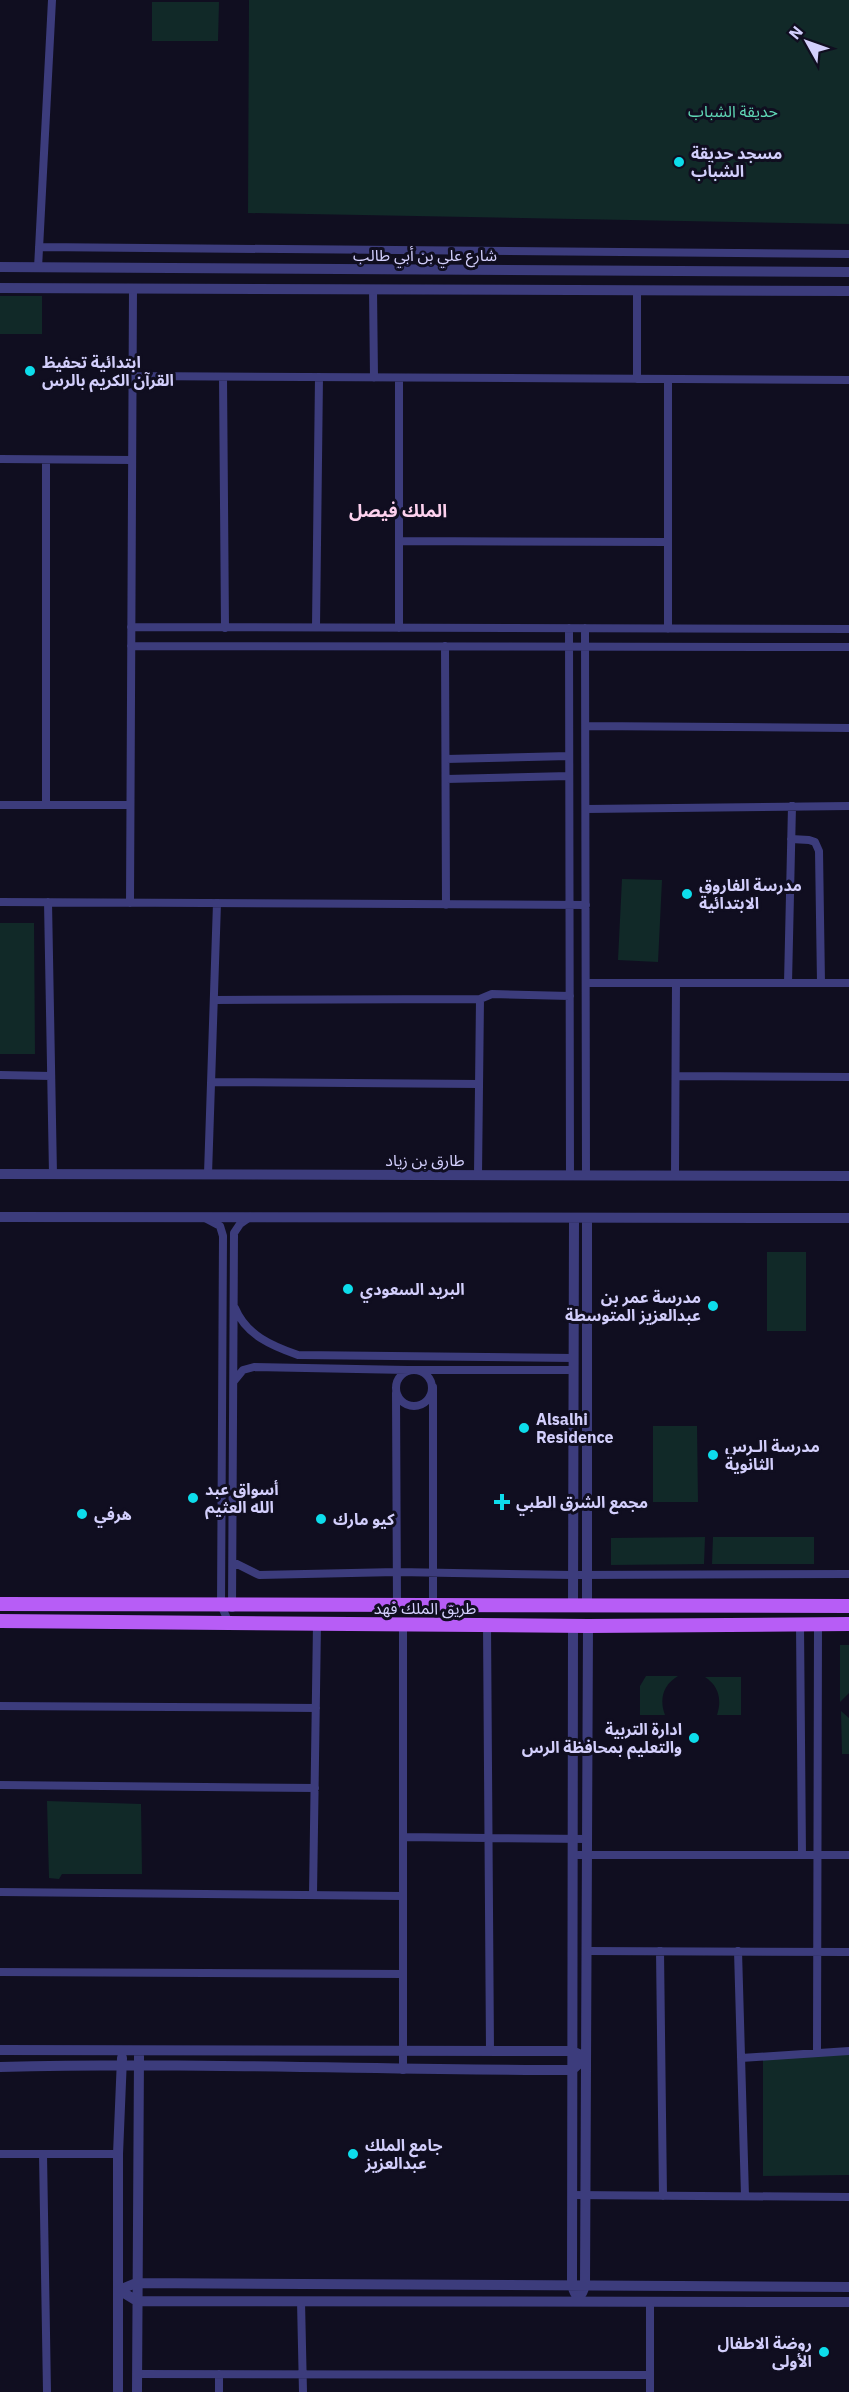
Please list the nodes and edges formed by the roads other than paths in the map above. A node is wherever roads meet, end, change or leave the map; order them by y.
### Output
1 (52, 0) edge
2 (39, 247) junction
3 (849, 254) edge
4 (0, 267) edge
5 (38, 268) junction
6 (849, 272) edge
7 (0, 288) edge
8 (133, 288) junction
9 (373, 289) junction
10 (637, 290) junction
11 (849, 291) edge
12 (132, 376) junction
13 (223, 377) junction
14 (319, 377) junction
15 (374, 378) junction
16 (399, 378) junction
17 (637, 379) junction
18 (668, 379) junction
19 (849, 380) edge
20 (0, 459) edge
21 (46, 459) junction
22 (132, 460) junction
23 (399, 541) junction
24 (668, 542) junction
25 (131, 627) junction
26 (316, 627) junction
27 (225, 628) junction
28 (399, 628) junction
29 (569, 628) junction
30 (585, 628) junction
31 (668, 629) junction
32 (849, 629) edge
33 (131, 646) junction
34 (445, 646) junction
35 (569, 646) junction
36 (585, 646) junction
37 (849, 647) edge
38 (585, 726) junction
39 (849, 728) edge
40 (569, 756) junction
41 (446, 759) junction
42 (569, 776) junction
43 (446, 779) junction
44 (0, 805) edge
45 (46, 806) junction
46 (130, 806) junction
47 (849, 806) edge
48 (792, 807) junction
49 (586, 809) junction
50 (791, 839) junction
51 (0, 902) edge
52 (48, 902) junction
53 (130, 903) junction
54 (217, 903) junction
55 (446, 905) junction
56 (569, 905) junction
57 (586, 905) junction
58 (586, 983) junction
59 (676, 983) junction
60 (788, 983) junction
61 (821, 983) junction
62 (849, 983) edge
63 (570, 996) junction
64 (480, 999) junction
65 (214, 1000) junction
66 (0, 1075) edge
67 (51, 1076) junction
68 (676, 1076) junction
69 (849, 1077) edge
70 (211, 1082) junction
71 (479, 1084) junction
72 (0, 1174) edge
73 (53, 1174) junction
74 (208, 1174) junction
75 (478, 1175) junction
76 (570, 1175) junction
77 (586, 1175) junction
78 (675, 1175) junction
79 (849, 1176) edge
80 (0, 1217) edge
81 (203, 1217) junction
82 (250, 1217) junction
83 (574, 1218) junction
84 (588, 1218) junction
85 (849, 1218) edge
86 (234, 1306) junction
87 (399, 1356) junction
88 (431, 1356) junction
89 (573, 1358) junction
90 (414, 1370) junction
91 (573, 1370) junction
92 (234, 1385) junction
93 (432, 1387) junction
94 (396, 1393) junction
95 (233, 1562) junction
96 (397, 1572) junction
97 (433, 1573) junction
98 (587, 1574) junction
99 (849, 1574) edge
100 (573, 1575) junction
101 (0, 1604) edge
102 (227, 1605) junction
103 (397, 1605) junction
104 (433, 1606) junction
105 (573, 1606) junction
106 (587, 1606) junction
107 (849, 1606) edge
108 (0, 1621) edge
109 (229, 1623) junction
110 (317, 1624) junction
111 (404, 1624) junction
112 (849, 1624) edge
113 (487, 1625) junction
114 (800, 1625) junction
115 (818, 1625) junction
116 (573, 1626) junction
117 (588, 1626) junction
118 (0, 1706) edge
119 (316, 1708) junction
120 (0, 1785) edge
121 (315, 1788) junction
122 (403, 1837) junction
123 (488, 1838) junction
124 (572, 1839) junction
125 (587, 1839) junction
126 (572, 1855) junction
127 (587, 1855) junction
128 (802, 1855) junction
129 (818, 1855) junction
130 (849, 1855) edge
131 (0, 1892) edge
132 (313, 1895) junction
133 (403, 1896) junction
134 (587, 1951) junction
135 (660, 1951) junction
136 (738, 1951) junction
137 (818, 1952) junction
138 (849, 1952) edge
139 (0, 1972) edge
140 (403, 1974) junction
141 (122, 2049) junction
142 (139, 2049) junction
143 (0, 2050) edge
144 (403, 2051) junction
145 (490, 2051) junction
146 (572, 2051) junction
147 (849, 2051) edge
148 (817, 2053) junction
149 (586, 2056) junction
150 (741, 2058) junction
151 (122, 2064) junction
152 (138, 2064) junction
153 (0, 2067) edge
154 (403, 2070) junction
155 (572, 2070) junction
156 (0, 2154) edge
157 (43, 2154) junction
158 (118, 2154) junction
159 (572, 2195) junction
160 (586, 2195) junction
161 (663, 2196) junction
162 (745, 2196) junction
163 (849, 2197) edge
164 (136, 2283) junction
165 (572, 2286) junction
166 (585, 2286) junction
167 (849, 2287) edge
168 (119, 2290) junction
169 (137, 2301) junction
170 (301, 2301) junction
171 (579, 2301) junction
172 (651, 2302) junction
173 (849, 2302) edge
174 (137, 2374) junction
175 (219, 2374) junction
176 (303, 2374) junction
177 (650, 2375) junction
178 (47, 2392) edge
179 (118, 2392) edge
180 (137, 2392) edge
181 (219, 2392) edge
182 (303, 2392) edge
183 (650, 2392) edge

1 - 2 street
2 - 3 street
2 - 5 street
4 - 5 street, شارع علي بن أبي طالب
5 - 6 street, شارع علي بن أبي طالب
7 - 8 street
8 - 9 street
8 - 12 street
9 - 10 street
9 - 15 street
10 - 11 street
10 - 17 street
12 - 13 street
12 - 22 street
13 - 14 street
13 - 27 street
14 - 15 street
14 - 26 street
15 - 16 street
16 - 17 street
16 - 23 street
17 - 18 street
18 - 19 street
18 - 24 street
20 - 21 street
21 - 22 street
21 - 45 street
22 - 25 street
23 - 24 street
23 - 28 street
24 - 31 street
25 - 27 street
25 - 33 street
26 - 27 street
26 - 28 street
28 - 29 street
29 - 30 street
29 - 35 street
30 - 31 street
30 - 36 street
31 - 32 street
33 - 34 street
33 - 46 street
34 - 35 street
34 - 41 street
35 - 36 street
35 - 40 street
36 - 37 street
36 - 38 street
38 - 39 street
38 - 49 street
40 - 41 street
40 - 42 street
41 - 43 street
42 - 43 street
42 - 56 street
43 - 55 street
44 - 45 street
45 - 46 street
46 - 53 street
47 - 48 street
48 - 49 street
48 - 50 street
49 - 57 street
50 - 60 street
50 - 61 street
51 - 52 street
52 - 53 street
52 - 67 street
53 - 54 street
54 - 55 street
54 - 65 street
55 - 56 street
56 - 57 street
56 - 63 street
57 - 58 street
58 - 59 street
58 - 77 street
59 - 60 street
59 - 68 street
60 - 61 street
61 - 62 street
63 - 64 street
63 - 76 street
64 - 65 street
64 - 71 street
65 - 70 street
66 - 67 street
67 - 73 street
68 - 69 street
68 - 78 street
70 - 71 street
70 - 74 street
71 - 75 street
72 - 73 street, طارق بن زياد
73 - 74 street, طارق بن زياد
74 - 75 street, طارق بن زياد
75 - 76 street, طارق بن زياد
76 - 77 street, طارق بن زياد
77 - 78 street, طارق بن زياد
78 - 79 street, طارق بن زياد
80 - 81 street
81 - 82 street
81 - 102 street
82 - 83 street
82 - 86 street
83 - 84 street
83 - 89 street
84 - 85 street
84 - 98 street
86 - 87 street
86 - 92 street
87 - 88 street
87 - 90 street
88 - 89 street
88 - 90 street
89 - 91 street
90 - 91 street
90 - 92 street
90 - 93 street
90 - 94 street
91 - 100 street
92 - 95 street
93 - 94 street
93 - 97 street
94 - 96 street
95 - 96 street
95 - 102 street
96 - 97 street
96 - 103 street
97 - 100 street
97 - 104 street
98 - 99 street
98 - 100 street
98 - 106 street
100 - 105 street
101 - 102 main road, طريق الملك فهد
102 - 103 main road, طريق الملك فهد
102 - 109 street
103 - 104 main road, طريق الملك فهد
104 - 105 main road, طريق الملك فهد
105 - 106 main road, طريق الملك فهد
106 - 107 main road, طريق الملك فهد
108 - 109 main road, طريق الملك فهد
109 - 110 main road, طريق الملك فهد
110 - 111 main road, طريق الملك فهد
110 - 119 street
111 - 113 main road, طريق الملك فهد
111 - 122 street
112 - 115 main road, طريق الملك فهد
113 - 116 main road, طريق الملك فهد
113 - 123 street
114 - 115 main road, طريق الملك فهد
114 - 117 main road, طريق الملك فهد
114 - 128 street
115 - 129 street
116 - 117 main road, طريق الملك فهد
116 - 124 street
117 - 125 street
118 - 119 street
119 - 121 street
120 - 121 street
121 - 132 street
122 - 123 street
122 - 133 street
123 - 124 street
123 - 145 street
124 - 125 street
124 - 126 street
125 - 127 street
126 - 127 street
126 - 146 street
127 - 128 street
127 - 134 street
128 - 129 street
129 - 130 street
129 - 137 street
131 - 132 street
132 - 133 street
133 - 140 street
134 - 135 street
134 - 149 street
135 - 136 street
135 - 161 street
136 - 137 street
136 - 150 street
137 - 138 street
137 - 148 street
139 - 140 street
140 - 144 street
141 - 142 street
141 - 143 street
141 - 151 street
142 - 144 street
142 - 152 street
144 - 145 street
144 - 154 street
145 - 146 street
146 - 149 street
146 - 155 street
147 - 148 street
148 - 150 street
149 - 155 street
149 - 160 street
150 - 162 street
151 - 152 street
151 - 153 street
151 - 158 street
152 - 154 street
152 - 164 street
154 - 155 street
155 - 159 street
156 - 157 street
157 - 158 street
157 - 178 street
158 - 168 street
159 - 160 street
159 - 165 street
160 - 161 street
160 - 166 street
161 - 162 street
162 - 163 street
164 - 165 street
164 - 168 street
164 - 169 street
165 - 166 street
165 - 171 street
166 - 167 street
166 - 171 street
168 - 169 street
168 - 179 street
169 - 170 street
169 - 174 street
170 - 171 street
170 - 176 street
171 - 172 street
172 - 173 street
172 - 177 street
174 - 175 street
174 - 180 street
175 - 176 street
175 - 181 street
176 - 177 street
176 - 182 street
177 - 183 street

